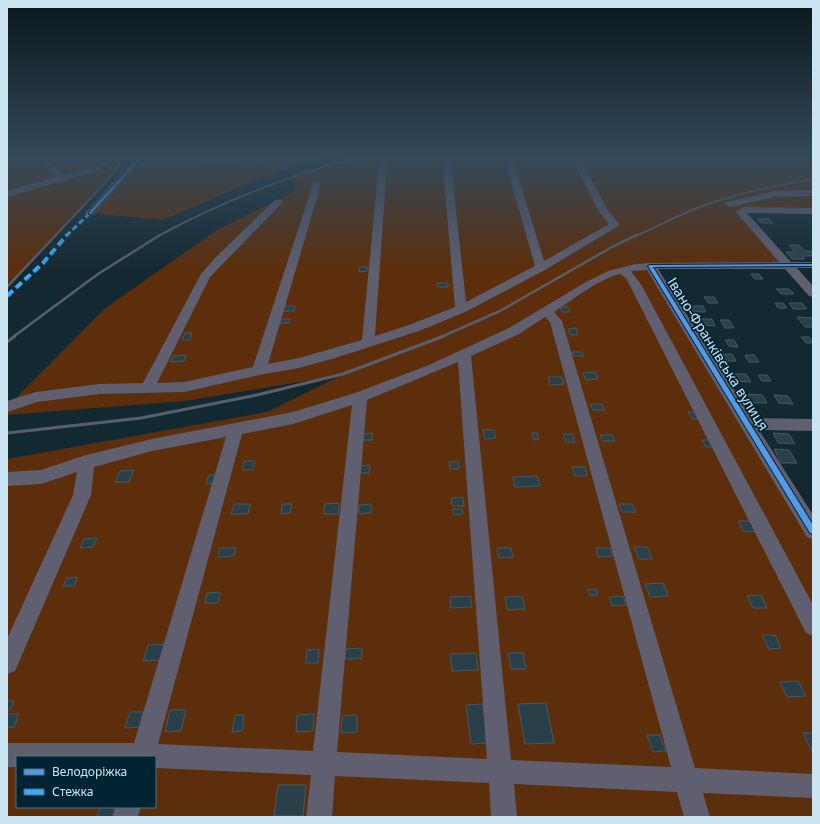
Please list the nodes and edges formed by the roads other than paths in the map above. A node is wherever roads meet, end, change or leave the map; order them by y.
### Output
1 (107, 194) edge
2 (314, 194) edge
3 (380, 194) edge
4 (450, 194) edge
5 (519, 194) edge
6 (595, 194) edge
7 (773, 194) edge
8 (278, 202) dead end
9 (730, 204) dead end
10 (813, 211) edge
11 (90, 213) dead end
12 (789, 264) junction
13 (813, 265) edge
14 (650, 266) junction
15 (540, 268) junction
16 (622, 270) junction
17 (813, 293) edge
18 (461, 309) junction
19 (546, 311) junction
20 (368, 343) junction
21 (464, 354) junction
22 (259, 370) junction
23 (147, 388) junction
24 (360, 397) junction
25 (7, 407) edge
26 (748, 424) junction
27 (813, 425) edge
28 (236, 429) junction
29 (86, 462) junction
30 (7, 479) edge
31 (813, 530) edge
32 (813, 626) edge
33 (7, 663) edge
34 (7, 755) edge
35 (143, 756) edge
36 (156, 757) edge
37 (324, 764) junction
38 (500, 772) junction
39 (686, 780) junction
40 (813, 786) edge
41 (319, 817) edge
42 (504, 817) edge
43 (697, 817) edge

1 - 11 street
2 - 22 street
3 - 20 street
4 - 18 street
5 - 15 street
6 - 15 street
7 - 9 street
8 - 23 street
10 - 12 street
12 - 13 street, Івано-Франківська вулиця
12 - 14 street, Івано-Франківська вулиця
12 - 17 street
14 - 16 street
14 - 26 street, Івано-Франківська вулиця
15 - 18 street
16 - 19 street
16 - 32 street
18 - 20 street
19 - 21 street
19 - 39 street
20 - 22 street
21 - 24 street
21 - 38 street
22 - 23 street
23 - 25 street
24 - 28 street
24 - 37 street
26 - 27 street
26 - 31 street, Івано-Франківська вулиця
28 - 29 street
28 - 35 street
29 - 30 street
29 - 33 street
34 - 35 street
36 - 37 street
37 - 38 street
37 - 41 street
38 - 39 street
38 - 42 street
39 - 40 street
39 - 43 street

